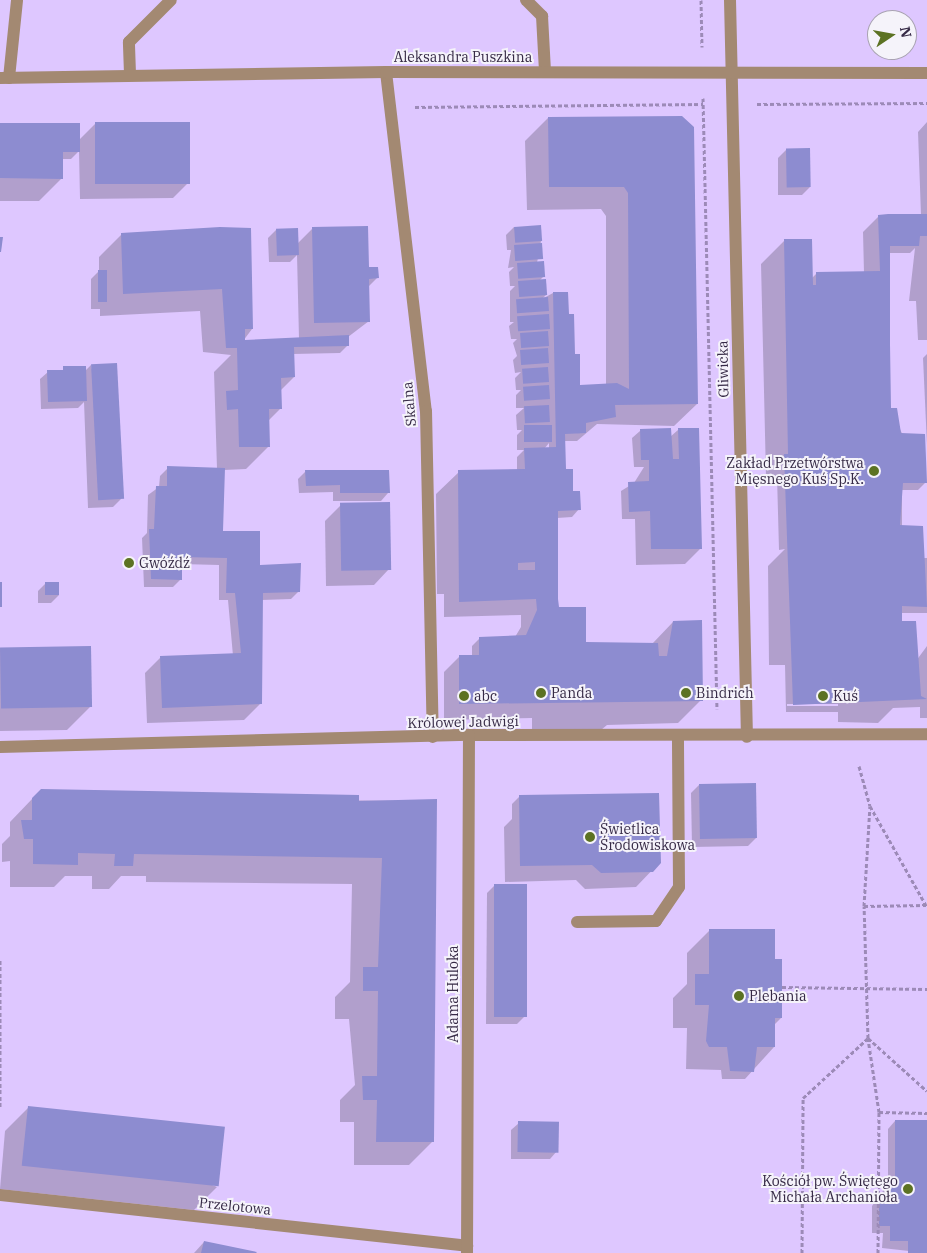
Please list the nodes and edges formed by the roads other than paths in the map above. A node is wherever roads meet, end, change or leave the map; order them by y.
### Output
1 (17, 0) edge
2 (171, 0) edge
3 (526, 0) edge
4 (730, 0) edge
5 (545, 71) junction
6 (386, 72) junction
7 (731, 72) junction
8 (927, 73) edge
9 (130, 74) junction
10 (5, 78) edge
11 (927, 734) edge
12 (469, 735) junction
13 (434, 737) junction
14 (678, 737) junction
15 (748, 737) junction
16 (0, 747) edge
17 (577, 922) dead end
18 (0, 1194) edge
19 (467, 1249) edge

1 - 10 street
2 - 9 street
3 - 5 street
4 - 7 street, Gliwicka
5 - 6 street, Aleksandra Puszkina
5 - 7 street, Aleksandra Puszkina
6 - 9 street, Aleksandra Puszkina
6 - 13 street, Skalna
7 - 8 street, Aleksandra Puszkina
7 - 15 street, Gliwicka
9 - 10 street, Aleksandra Puszkina
11 - 15 street, Królowej Jadwigi
12 - 13 street, Królowej Jadwigi
12 - 14 street, Królowej Jadwigi
12 - 19 street, Adama Huloka
13 - 16 street, Królowej Jadwigi
14 - 15 street, Królowej Jadwigi
14 - 17 street
18 - 19 street, Przelotowa

